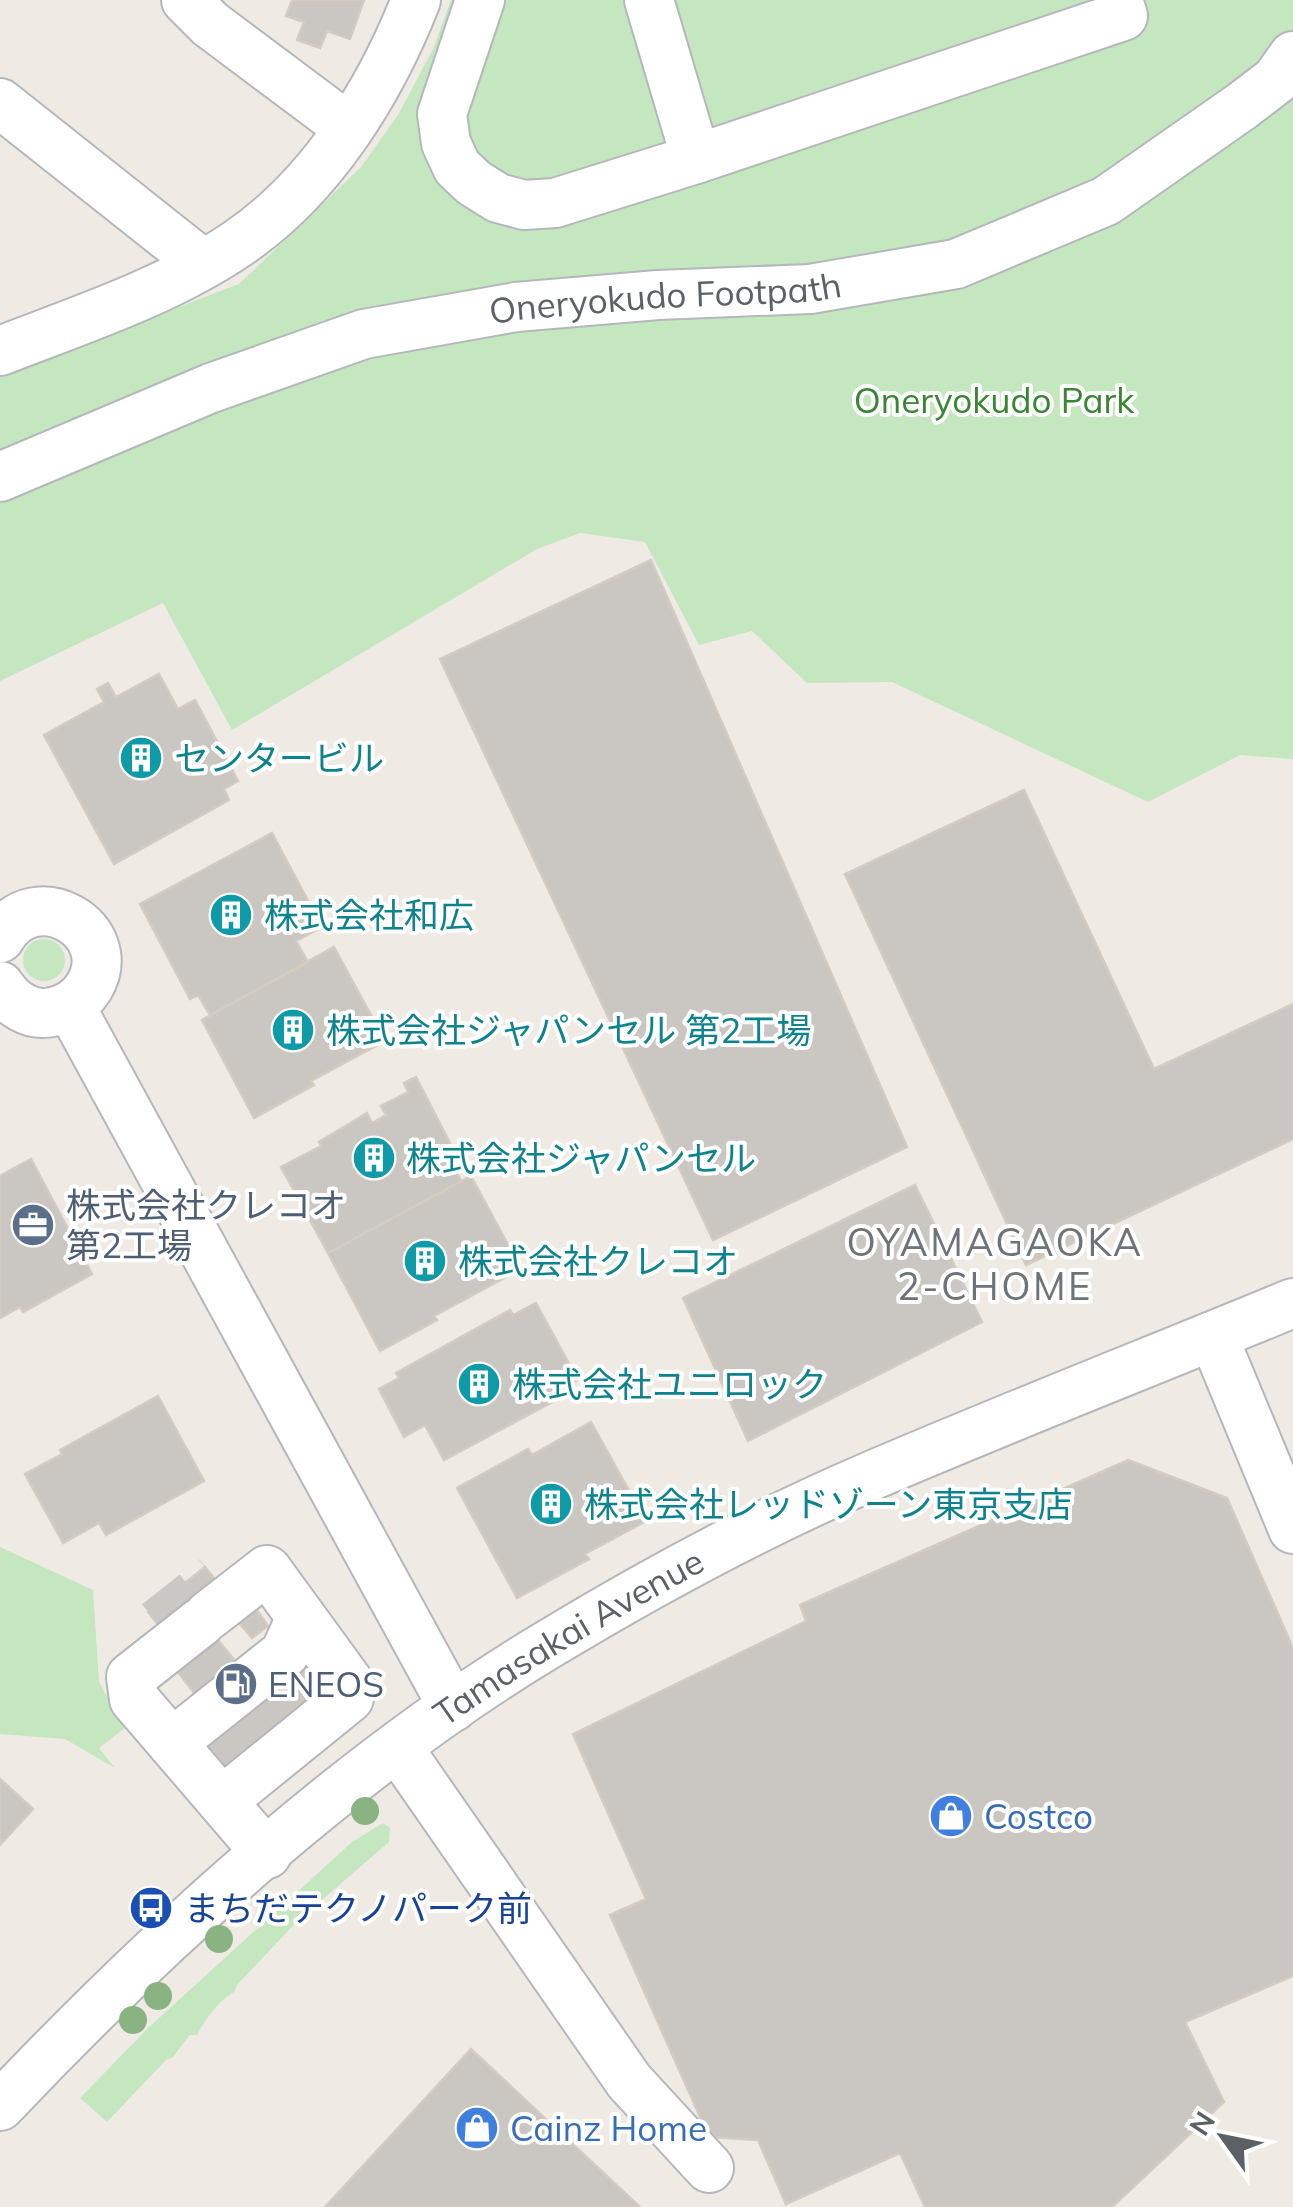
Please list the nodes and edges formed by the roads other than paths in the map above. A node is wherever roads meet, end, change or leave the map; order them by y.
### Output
1 (186, 0) edge
2 (416, 0) edge
3 (480, 0) edge
4 (649, 0) edge
5 (1118, 0) edge
6 (1293, 56) edge
7 (0, 103) edge
8 (349, 128) junction
9 (696, 159) junction
10 (203, 264) junction
11 (0, 350) edge
12 (0, 476) edge
13 (0, 938) edge
14 (0, 986) edge
15 (70, 1006) junction
16 (1293, 1303) edge
17 (1213, 1336) junction
18 (1293, 1529) edge
19 (287, 1639) junction
20 (452, 1707) junction
21 (331, 1712) junction
22 (172, 1743) junction
23 (386, 1757) junction
24 (222, 1802) junction
25 (266, 1854) junction
26 (0, 2106) edge
27 (710, 2168) dead end

1 - 8 street
2 - 8 street
3 - 9 street
4 - 9 street
5 - 9 street
6 - 12 street, Oneryokudo Footpath
7 - 10 street
8 - 10 street
10 - 11 street
13 - 15 street
14 - 15 street
15 - 20 street
16 - 17 street, Tamasakai Avenue
17 - 18 street
17 - 20 street, Tamasakai Avenue
19 - 21 street
19 - 22 street
19 - 22 street
20 - 23 street, Tamasakai Avenue
21 - 23 street
21 - 24 street
22 - 24 street
23 - 25 street, Tamasakai Avenue
23 - 27 street
24 - 25 street
25 - 26 street, Tamasakai Avenue

